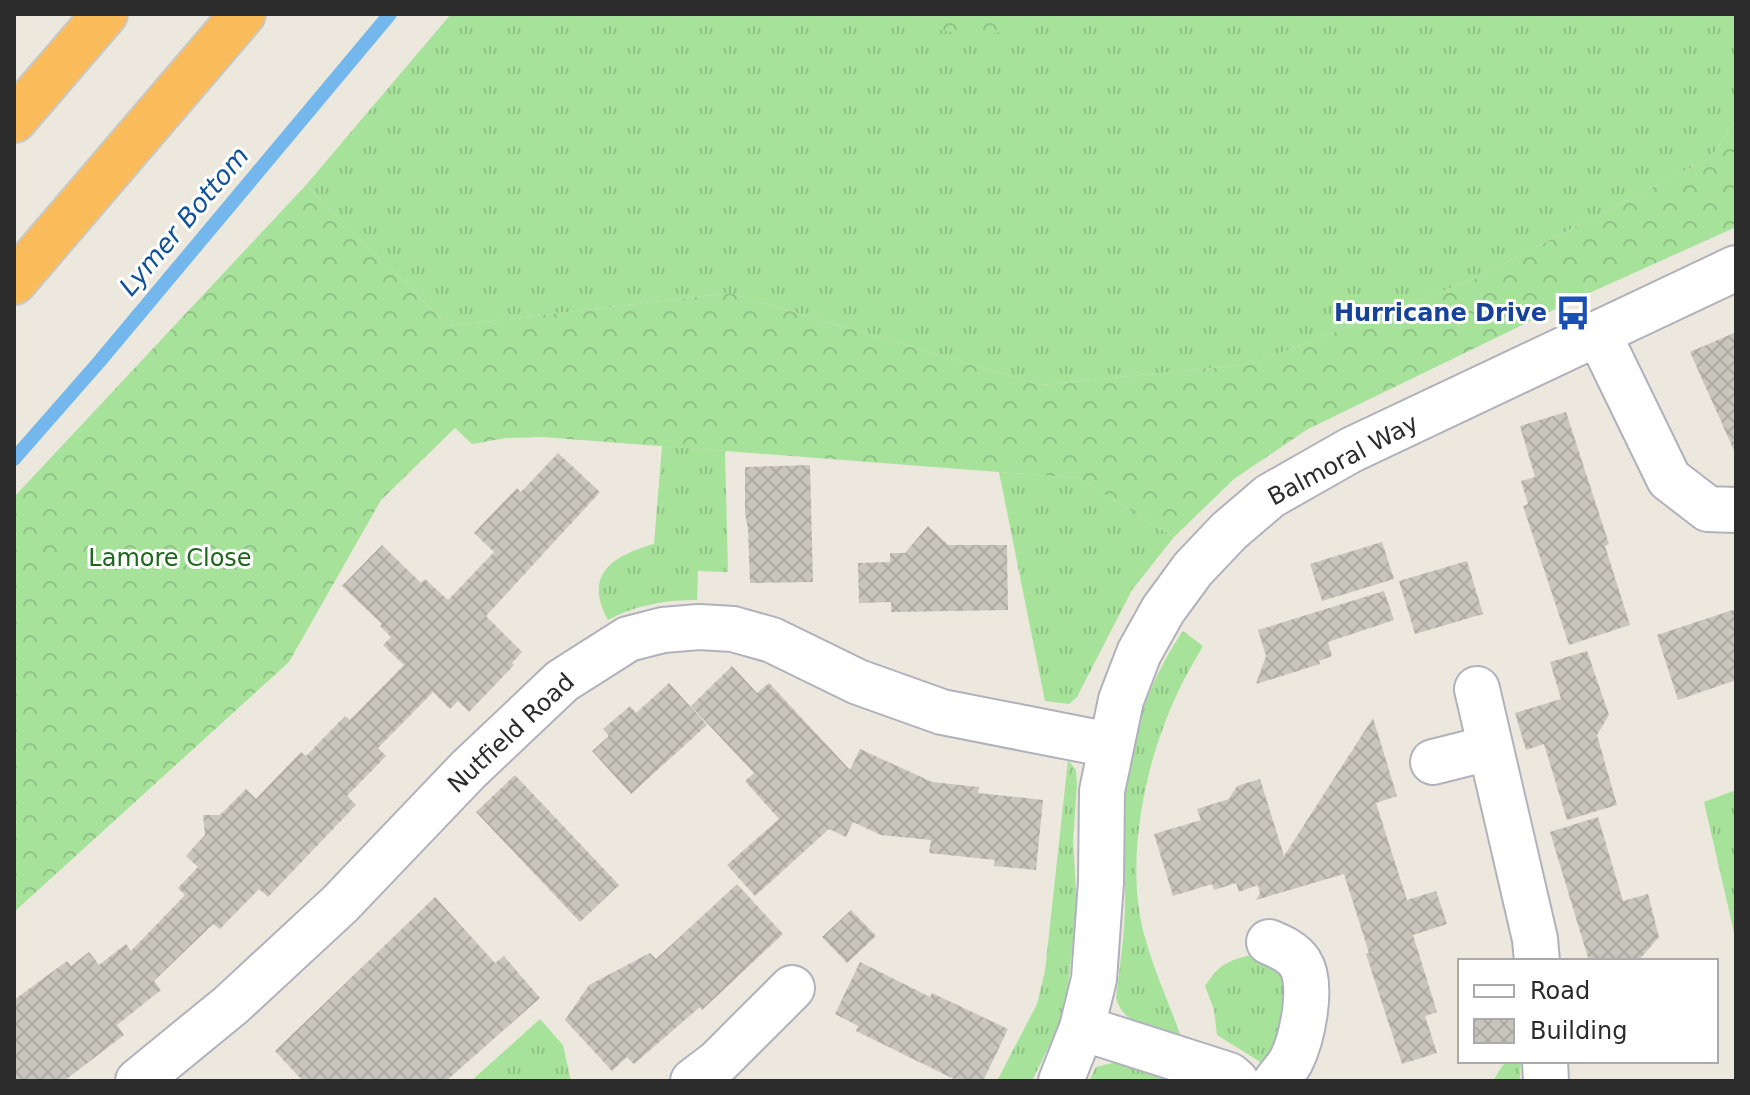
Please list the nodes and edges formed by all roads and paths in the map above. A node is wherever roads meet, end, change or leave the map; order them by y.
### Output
1 (105, 14) edge
2 (243, 14) edge
3 (14, 120) edge
4 (1736, 268) edge
5 (14, 282) edge
6 (1599, 335) junction
7 (1736, 510) edge
8 (1477, 689) dead end
9 (1110, 745) junction
10 (1489, 748) junction
11 (1433, 762) dead end
12 (1269, 942) dead end
13 (1537, 959) edge
14 (792, 988) dead end
15 (1082, 1028) junction
16 (715, 1075) edge
17 (138, 1081) edge
18 (1061, 1081) edge
19 (1236, 1081) edge
20 (1276, 1081) edge

1 - 3 highway
2 - 5 highway
4 - 6 street, Balmoral Way
6 - 7 street
6 - 9 street, Balmoral Way
8 - 10 street
9 - 15 street, Balmoral Way
9 - 17 street, Nutfield Road
10 - 11 street
10 - 13 street
12 - 20 street
14 - 16 street
15 - 18 street, Balmoral Way
15 - 19 street

